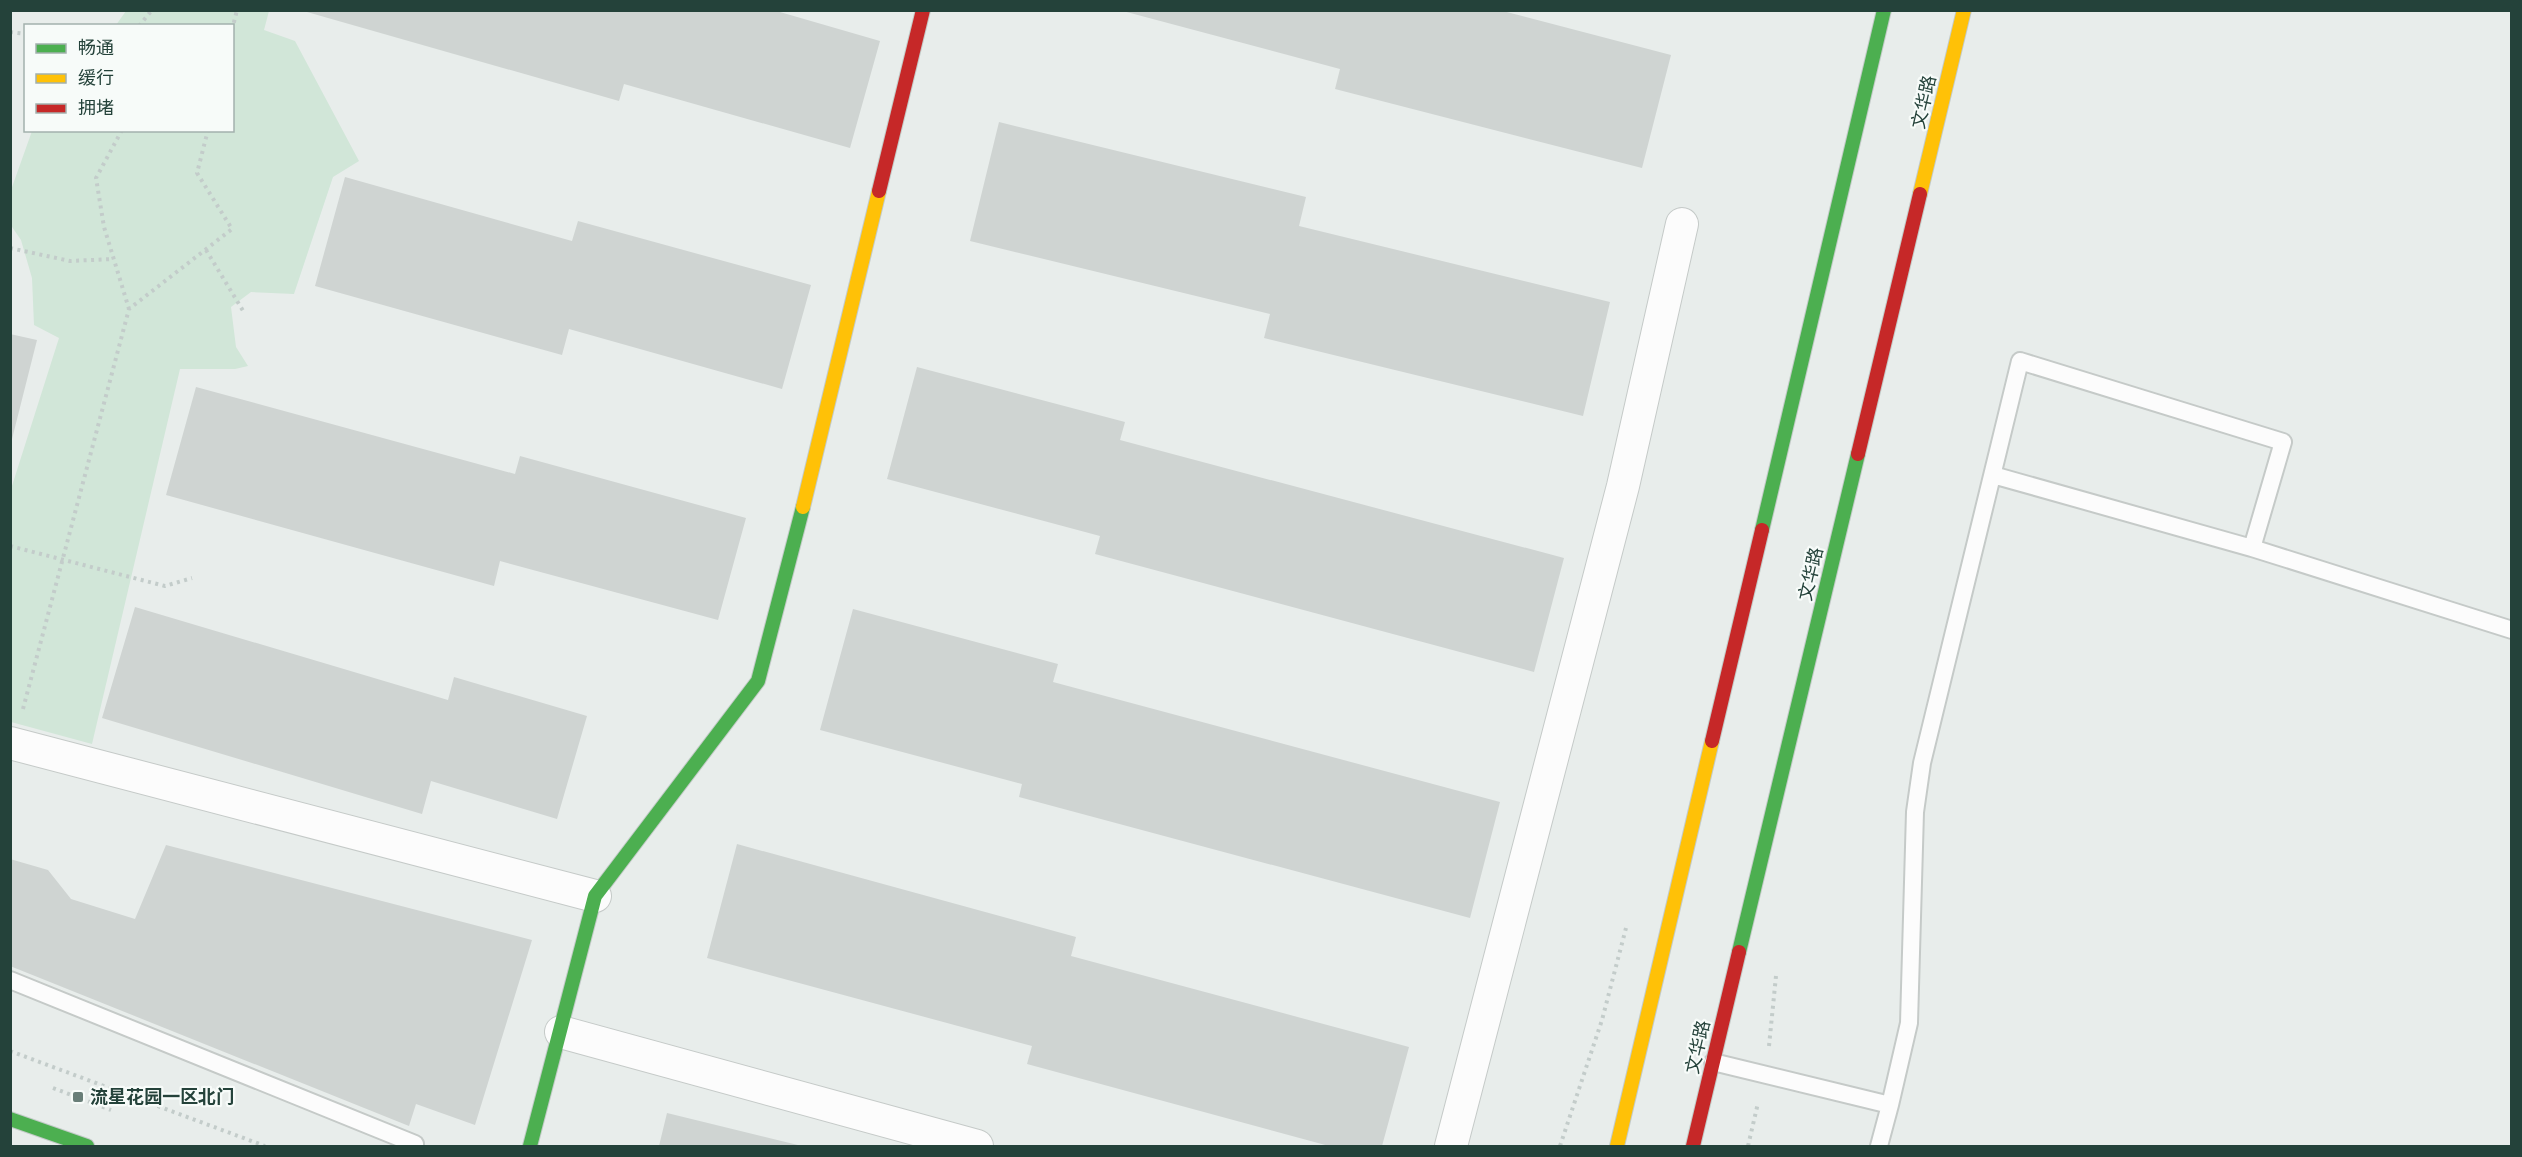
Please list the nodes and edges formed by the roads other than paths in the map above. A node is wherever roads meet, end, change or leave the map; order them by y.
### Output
1 (923, 10) edge
2 (1884, 10) edge
3 (1964, 10) edge
4 (1682, 224) dead end
5 (1993, 475) junction
6 (2252, 548) junction
7 (2511, 630) edge
8 (12, 743) edge
9 (595, 896) junction
10 (10, 980) edge
11 (561, 1032) junction
12 (1713, 1062) junction
13 (1890, 1105) junction
14 (10, 1119) edge
15 (415, 1144) dead end
16 (87, 1146) edge
17 (530, 1146) edge
18 (977, 1146) edge
19 (1450, 1146) edge
20 (1617, 1146) edge
21 (1693, 1146) edge
22 (1880, 1146) edge

1 - 9 street
2 - 20 street
3 - 12 street, 文华路
4 - 19 street
5 - 6 lane
5 - 6 lane
5 - 13 lane
6 - 7 lane
8 - 9 street
9 - 11 street
10 - 15 lane
11 - 17 street
11 - 18 street
12 - 13 lane
12 - 21 street, 文华路
13 - 22 lane
14 - 16 street

